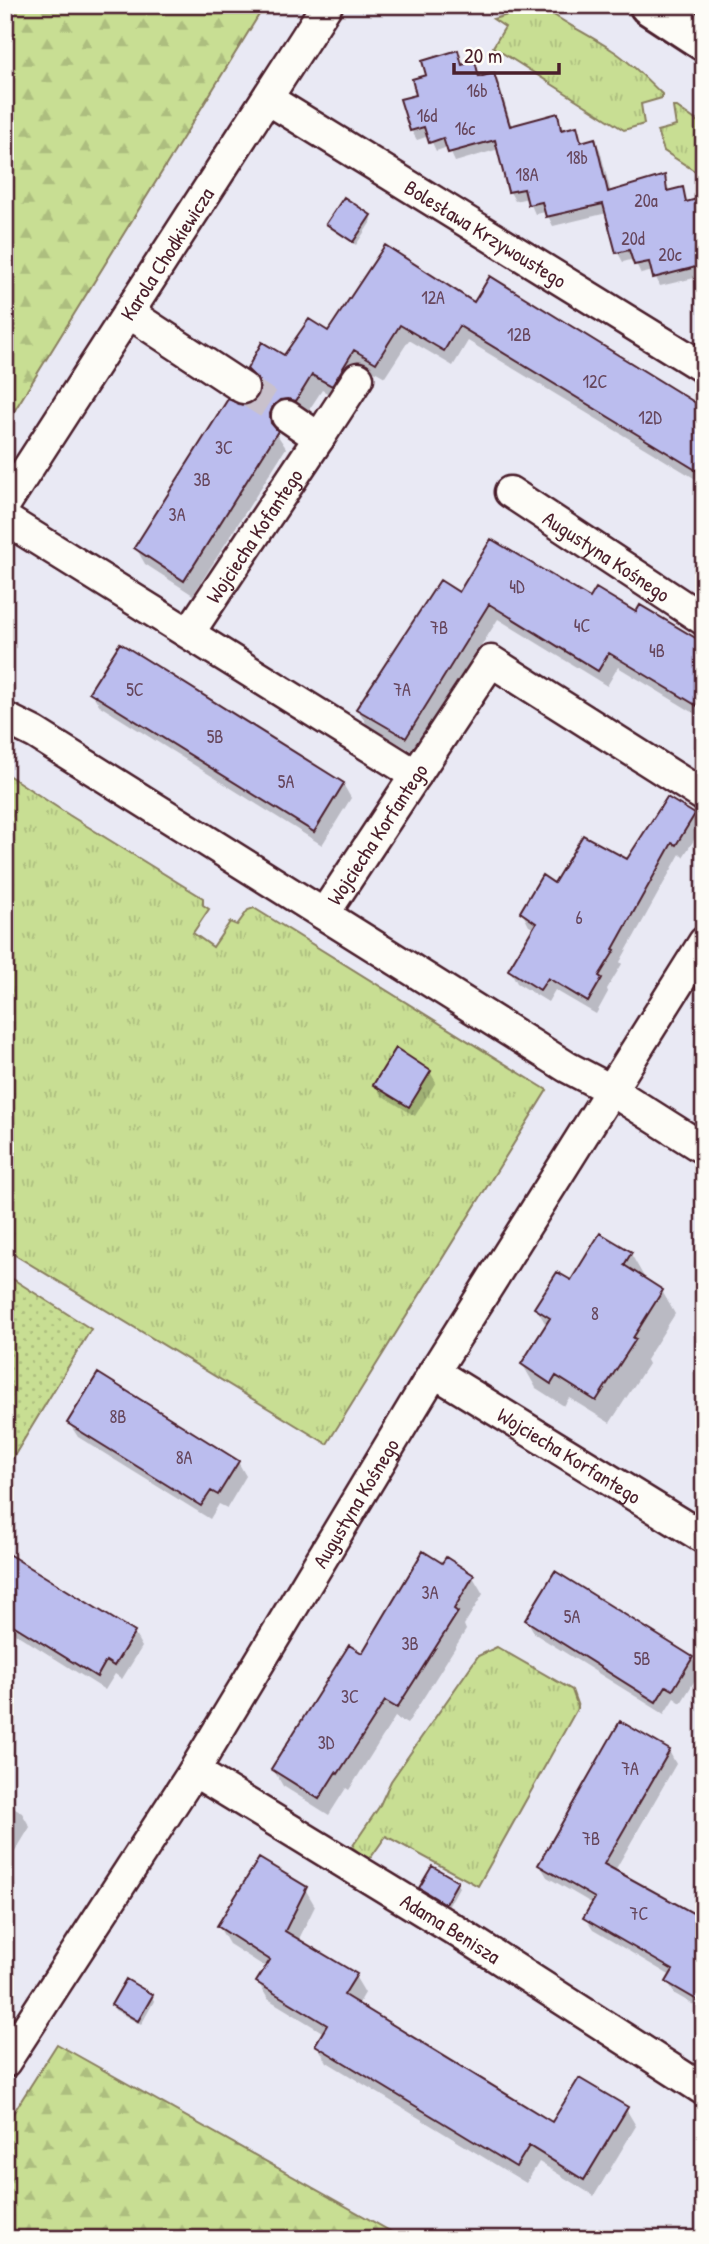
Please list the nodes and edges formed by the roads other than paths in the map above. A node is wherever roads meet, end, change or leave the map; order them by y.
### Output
1 (327, 5) edge
2 (649, 5) edge
3 (704, 41) edge
4 (268, 99) junction
5 (129, 313) junction
6 (704, 368) edge
7 (358, 378) dead end
8 (243, 388) tunnel mouth
9 (287, 416) tunnel mouth
10 (319, 438) junction
11 (510, 492) dead end
12 (5, 504) edge
13 (5, 519) edge
14 (704, 620) edge
15 (188, 633) junction
16 (5, 718) edge
17 (416, 775) junction
18 (704, 796) edge
19 (324, 914) junction
20 (704, 942) edge
21 (611, 1090) junction
22 (704, 1149) edge
23 (434, 1372) junction
24 (704, 1538) edge
25 (194, 1771) junction
26 (5, 2062) edge
27 (704, 2090) edge

1 - 4 street, Karola Chodkiewicza
2 - 3 street
4 - 5 street, Karola Chodkiewicza
4 - 6 street, Bolesława Krzywoustego
5 - 8 street
5 - 12 street, Karola Chodkiewicza
7 - 10 street, Wojciecha Kofantego
9 - 10 street
10 - 15 street, Wojciecha Kofantego
11 - 14 street, Augustyna Kośnego
13 - 15 street
15 - 17 street
16 - 19 street
17 - 18 street, Wojciecha Korfantego
17 - 19 street, Wojciecha Korfantego
19 - 21 street, Wojciecha Korfantego
20 - 21 street, Augustyna Kośnego
21 - 22 street, Wojciecha Korfantego
21 - 23 street, Augustyna Kośnego
23 - 24 street, Wojciecha Korfantego
23 - 25 street, Augustyna Kośnego
25 - 26 street, Augustyna Kośnego
25 - 27 street, Adama Benisza

